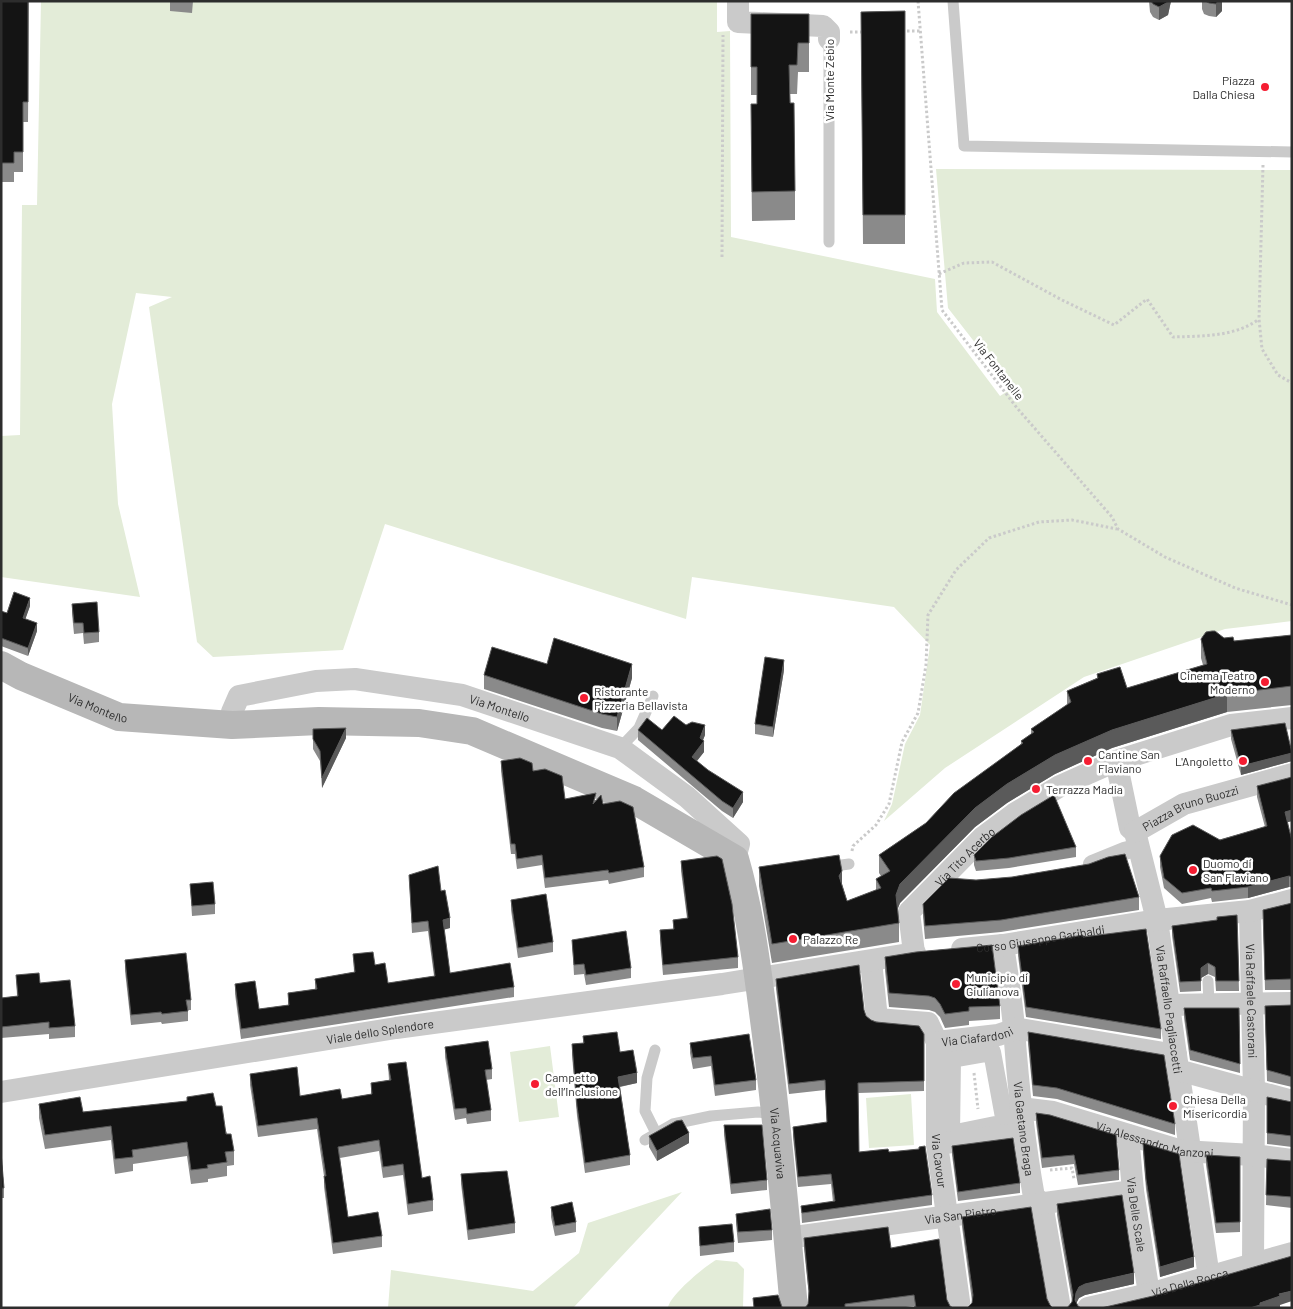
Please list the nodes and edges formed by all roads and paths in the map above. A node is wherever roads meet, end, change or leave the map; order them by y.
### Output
1 (738, 1) edge
2 (918, 1) edge
3 (953, 1) edge
4 (723, 31) dead end
5 (893, 31) edge
6 (920, 31) junction
7 (866, 32) edge
8 (829, 36) junction
9 (1263, 152) junction
10 (1292, 152) edge
11 (829, 242) dead end
12 (722, 257) dead end
13 (939, 274) junction
14 (1259, 319) junction
15 (1292, 383) edge
16 (1118, 530) junction
17 (1292, 605) edge
18 (1, 665) edge
19 (653, 696) dead end
20 (1292, 718) edge
21 (232, 725) junction
22 (620, 748) junction
23 (1116, 761) junction
24 (1292, 774) edge
25 (1137, 840) junction
26 (849, 864) joint
27 (1078, 868) edge
28 (811, 870) edge
29 (742, 873) junction
30 (943, 879) junction
31 (967, 881) edge
32 (1292, 900) edge
33 (1250, 911) junction
34 (1157, 920) junction
35 (1003, 945) junction
36 (931, 952) junction
37 (871, 960) junction
38 (759, 978) junction
39 (1208, 981) dead end
40 (1209, 1003) junction
41 (1253, 1003) junction
42 (1292, 1003) edge
43 (1169, 1005) junction
44 (1014, 1028) junction
45 (937, 1042) junction
46 (655, 1050) dead end
47 (1177, 1063) junction
48 (1254, 1090) junction
49 (1, 1092) edge
50 (1292, 1101) edge
51 (1020, 1108) junction
52 (776, 1114) junction
53 (656, 1133) junction
54 (1024, 1133) junction
55 (1128, 1135) junction
56 (944, 1139) junction
57 (645, 1140) dead end
58 (1191, 1151) junction
59 (1253, 1155) junction
60 (1292, 1160) edge
61 (1030, 1173) junction
62 (1133, 1191) junction
63 (1075, 1198) junction
64 (1042, 1203) junction
65 (947, 1216) junction
66 (787, 1238) junction
67 (1292, 1254) edge
68 (1253, 1264) junction
69 (1209, 1277) junction
70 (1149, 1294) junction
71 (794, 1308) edge
72 (960, 1308) edge
73 (1060, 1308) edge
74 (1088, 1308) edge

1 - 8 street, Via Monte Zebio
2 - 6 path, Via Fontanelle
3 - 9 lane
4 - 12 path
5 - 6 path
6 - 13 path, Via Fontanelle
7 - 8 path
8 - 11 lane, Via Monte Zebio
9 - 10 lane
9 - 14 path
13 - 14 path
13 - 16 path, Via Fontanelle
14 - 15 path
16 - 17 path, Via Fontanelle
16 - 26 path
18 - 21 main road, Via Montello
19 - 22 lane
20 - 23 street
21 - 22 street, Via Montello
21 - 29 main road, Via Montello
22 - 29 street, Via Montello
23 - 25 street, Piazza Bruno Buozzi
23 - 30 street, Via Tito Acerbo
24 - 25 street, Piazza Bruno Buozzi
25 - 27 street
25 - 34 street, Via Raffaello Pagliaccetti
26 - 28 lane
29 - 38 main road, Via Montello
30 - 31 street
30 - 36 street, Via Tito Acerbo
32 - 33 street, Corso Giuseppe Garibaldi
33 - 34 street, Corso Giuseppe Garibaldi
33 - 41 street, Via Raffaele Castorani
34 - 35 street, Corso Giuseppe Garibaldi
34 - 43 street, Via Raffaello Pagliaccetti
35 - 36 street, Corso Giuseppe Garibaldi
35 - 44 street, Via Gaetano Braga
36 - 37 street, Corso Giuseppe Garibaldi
37 - 38 street, Corso Giuseppe Garibaldi
37 - 45 street, Via Ciafardoni
38 - 49 street, Viale dello Splendore
38 - 52 main road, Via Acquaviva
39 - 40 lane
40 - 41 street
40 - 43 street
41 - 42 street
41 - 48 street, Via Raffaele Castorani
43 - 47 street, Via Raffaello Pagliaccetti
44 - 45 street, Via Ciafardoni
44 - 47 street, Via Ciafardoni
44 - 51 street, Via Gaetano Braga
45 - 56 street, Via Cavour
46 - 53 lane
47 - 48 street, Via Ciafardoni
47 - 58 street, Via Raffaello Pagliaccetti
48 - 50 street, Via Ciafardoni
48 - 59 street, Via Raffaele Castorani
51 - 54 street, Via Gaetano Braga
51 - 55 street, Via Alessandro Manzoni
52 - 53 lane
52 - 66 main road, Via Acquaviva
53 - 57 lane
54 - 56 street
54 - 61 street, Via Gaetano Braga
55 - 58 street, Via Alessandro Manzoni
55 - 62 street, Via Delle Scale
56 - 56 street
56 - 65 street, Via Cavour
58 - 59 street, Via Alessandro Manzoni
58 - 69 street, Via Raffaello Pagliaccetti
59 - 60 street, Via Alessandro Manzoni
59 - 68 street
61 - 63 path
61 - 64 street, Via Gaetano Braga
62 - 63 street, Via San Pietro
62 - 70 street, Via Delle Scale
63 - 64 street, Via San Pietro
64 - 65 street, Via San Pietro
64 - 73 street, Via Gaetano Braga
65 - 66 street, Via San Pietro
65 - 72 street, Via Cavour
66 - 71 main road, Via Acquaviva
67 - 68 street, Via Della Rocca
68 - 69 street, Via Della Rocca
69 - 70 street, Via Della Rocca
70 - 74 street, Via Della Rocca

